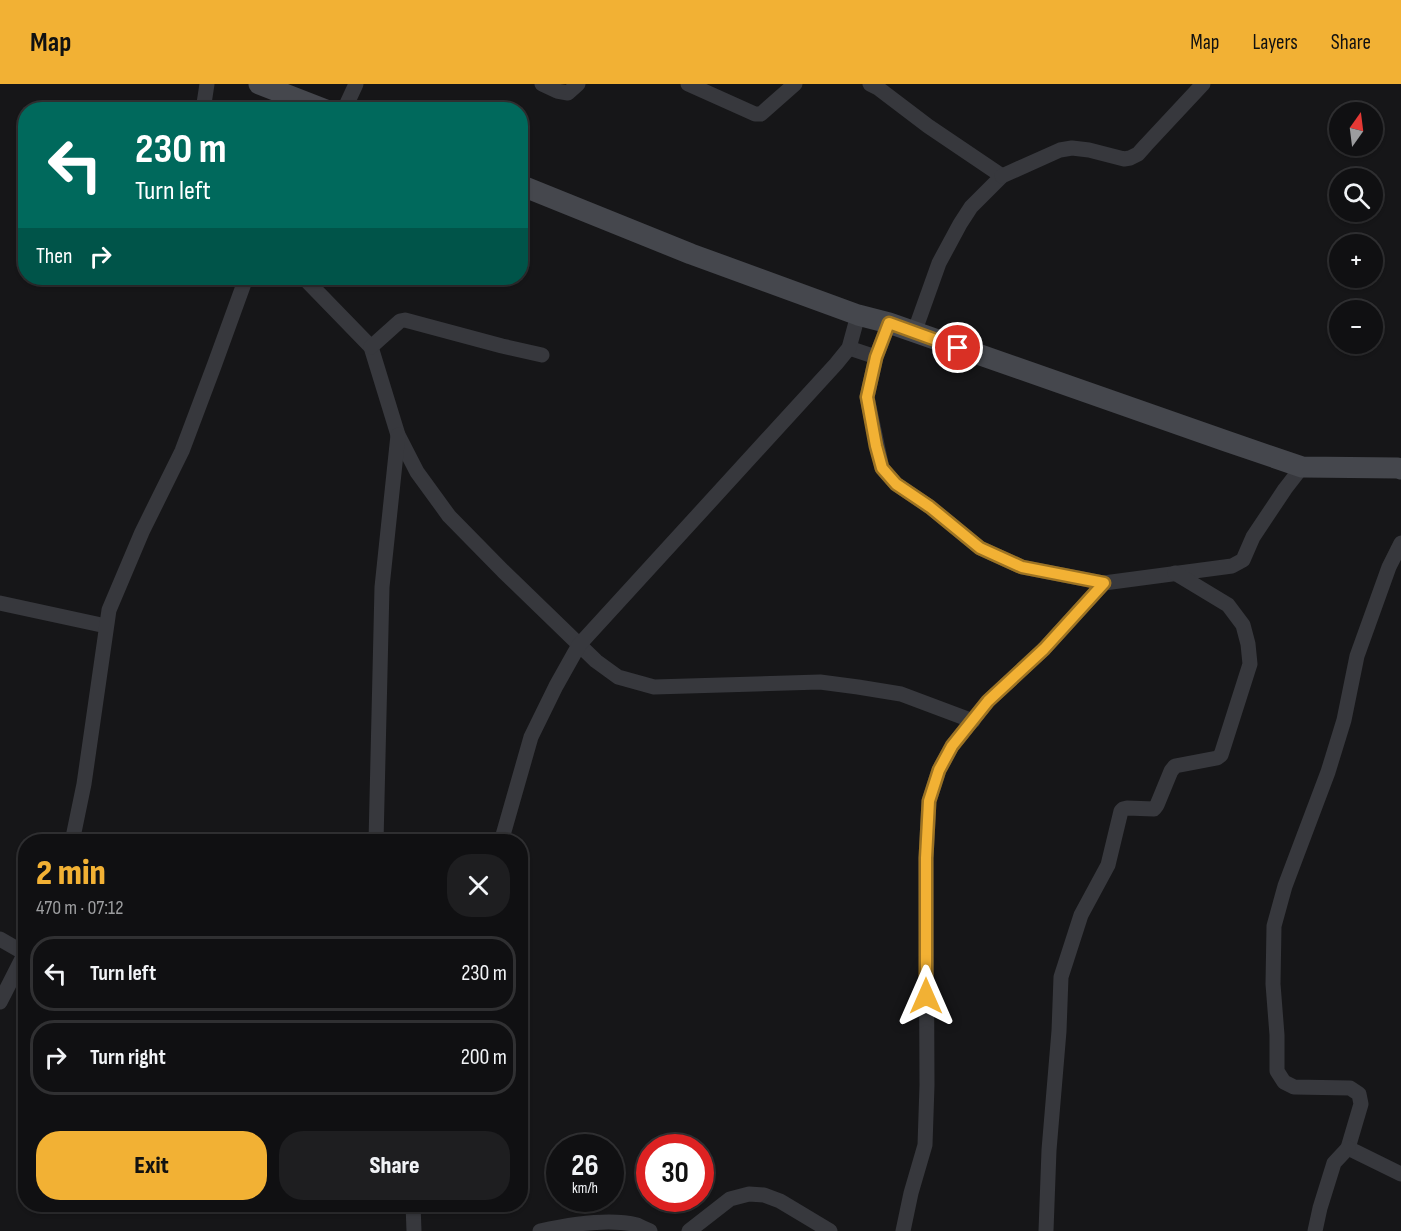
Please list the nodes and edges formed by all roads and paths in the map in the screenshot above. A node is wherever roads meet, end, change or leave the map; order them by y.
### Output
1 (207, 84) edge
2 (259, 84) edge
3 (356, 84) edge
4 (542, 84) edge
5 (578, 84) edge
6 (688, 84) edge
7 (795, 84) edge
8 (870, 84) edge
9 (1203, 84) edge
10 (204, 102) edge
11 (305, 102) edge
12 (348, 102) edge
13 (1002, 176) junction
14 (528, 188) edge
15 (244, 285) edge
16 (311, 285) edge
17 (858, 315) junction
18 (889, 323) junction
19 (914, 333) junction
20 (372, 347) junction
21 (849, 348) junction
22 (542, 355) dead end
23 (876, 357) junction
24 (398, 435) junction
25 (1400, 466) edge
26 (1302, 467) junction
27 (1401, 543) edge
28 (1174, 573) junction
29 (1104, 583) junction
30 (0, 603) edge
31 (106, 626) junction
32 (579, 645) junction
33 (973, 721) junction
34 (74, 834) edge
35 (376, 834) edge
36 (503, 834) edge
37 (0, 939) edge
38 (18, 949) edge
39 (18, 967) edge
40 (0, 1002) edge
41 (1348, 1148) junction
42 (1401, 1174) edge
43 (413, 1212) edge
44 (414, 1231) edge
45 (540, 1231) edge
46 (650, 1231) edge
47 (689, 1231) edge
48 (830, 1231) edge
49 (903, 1231) edge
50 (1046, 1231) edge
51 (1315, 1231) edge

1 - 10 street
2 - 11 main road
3 - 12 street
4 - 5 street
6 - 7 street
8 - 13 street
9 - 13 street
13 - 19 street
14 - 17 main road
15 - 31 street
16 - 20 street
17 - 18 main road
17 - 21 street
18 - 19 main road
18 - 23 street
19 - 26 main road
20 - 22 street
20 - 24 street
21 - 23 street
21 - 32 street
23 - 29 street
24 - 32 street
24 - 35 street
25 - 26 main road
26 - 28 street
27 - 41 street
28 - 29 street
28 - 50 street
29 - 33 street
30 - 31 street
31 - 34 street
32 - 33 street
32 - 36 street
33 - 49 street
37 - 38 street
39 - 40 street
41 - 42 street
41 - 51 street
43 - 44 street
45 - 46 street
47 - 48 street

